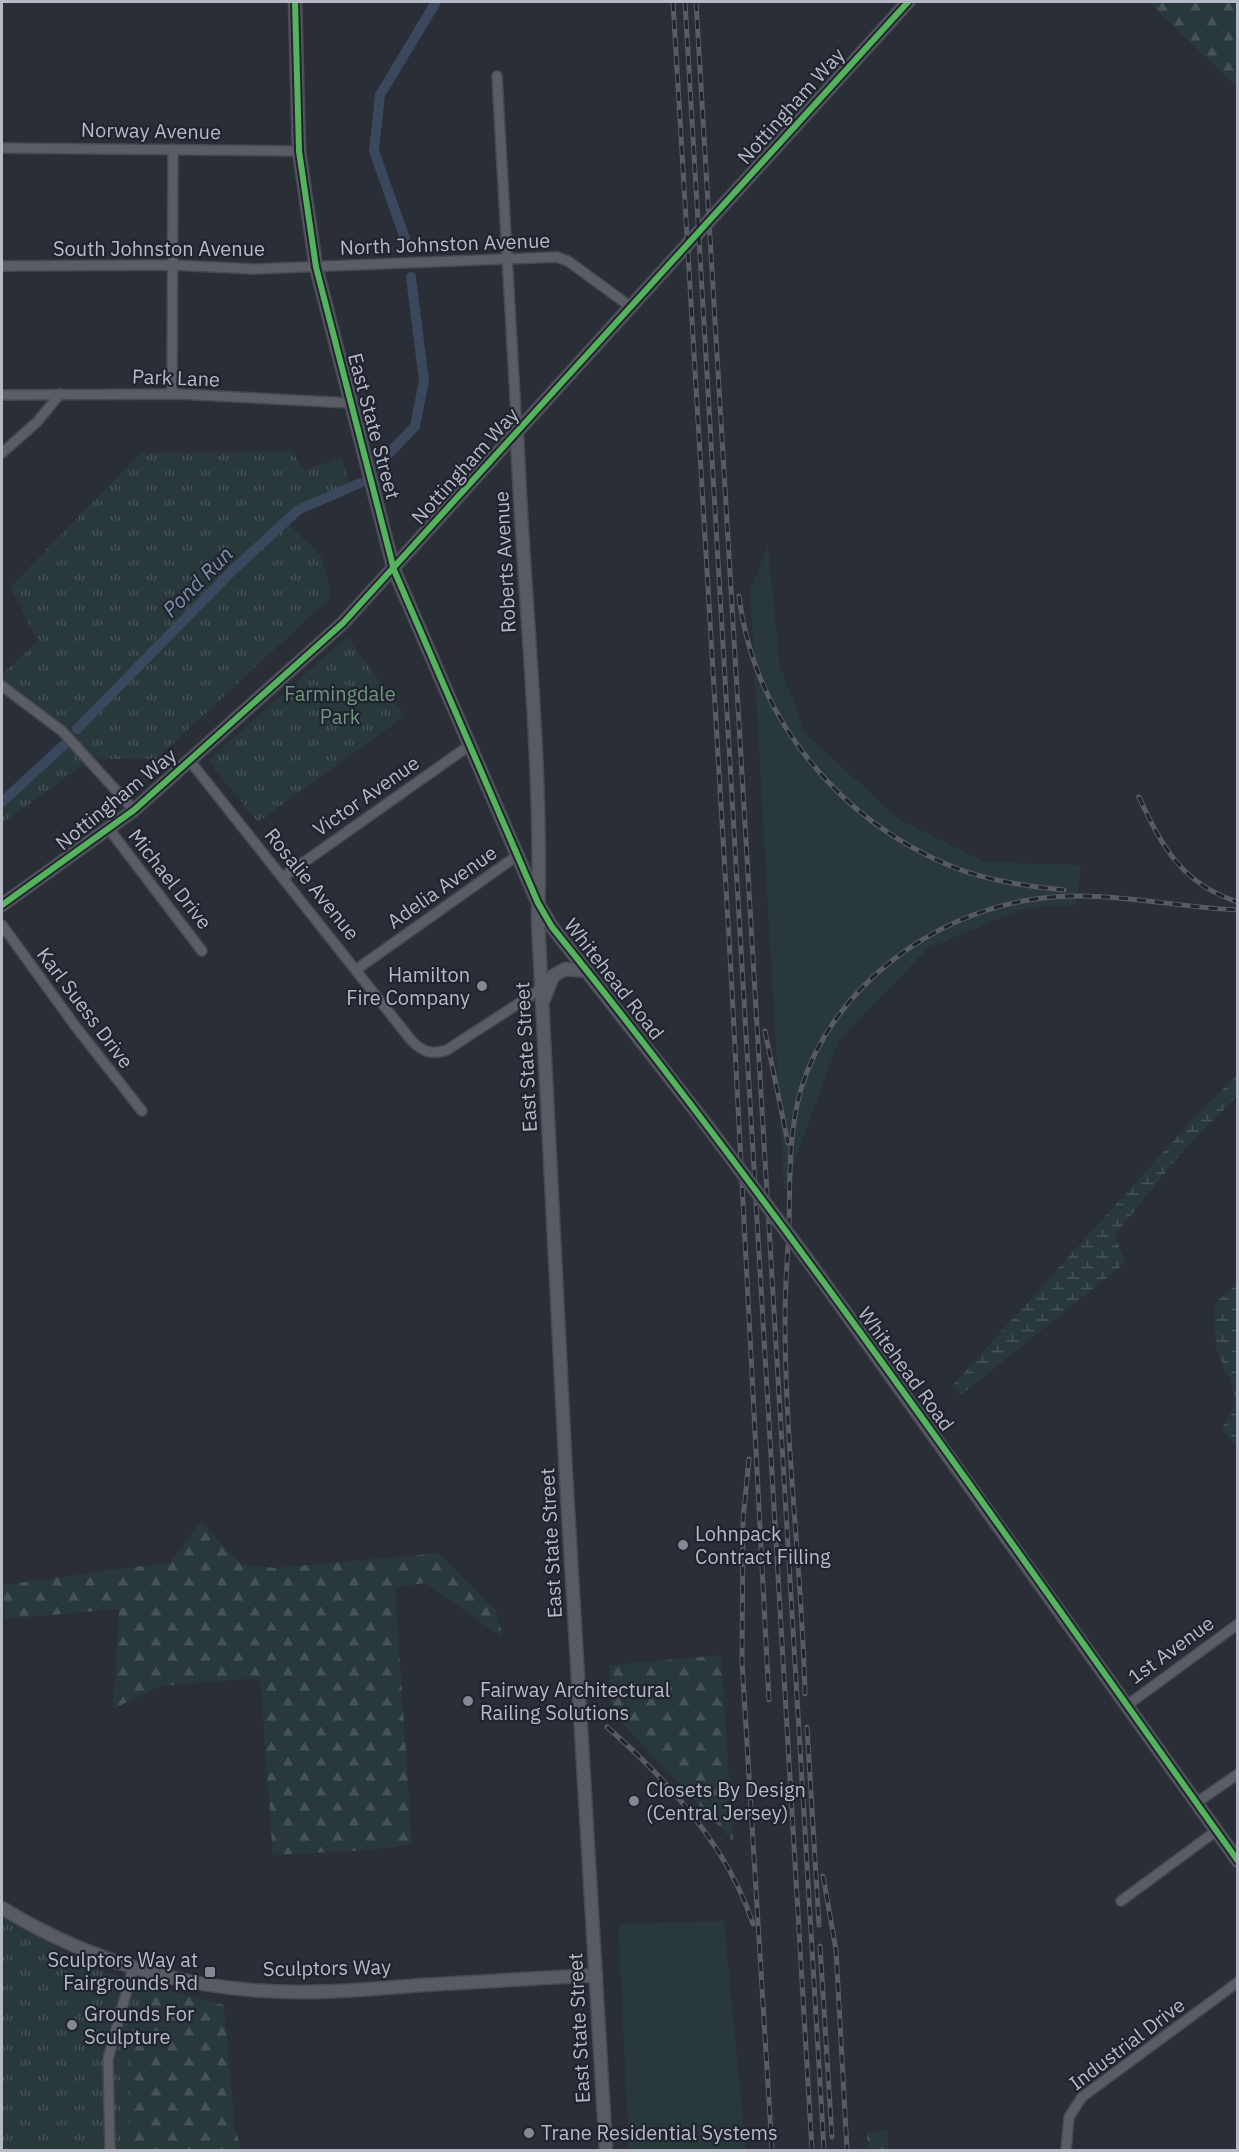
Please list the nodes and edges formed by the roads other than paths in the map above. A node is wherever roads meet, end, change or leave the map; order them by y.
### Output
1 (295, 2) edge
2 (908, 2) edge
3 (497, 76) dead end
4 (2, 148) edge
5 (173, 149) junction
6 (299, 151) junction
7 (506, 259) junction
8 (171, 265) junction
9 (2, 266) edge
10 (316, 267) junction
11 (631, 307) junction
12 (60, 394) junction
13 (172, 394) junction
14 (2, 395) edge
15 (350, 403) junction
16 (518, 433) junction
17 (2, 453) edge
18 (394, 570) junction
19 (2, 686) edge
20 (470, 745) junction
21 (190, 761) junction
22 (134, 810) junction
23 (109, 829) junction
24 (518, 855) junction
25 (283, 877) junction
26 (538, 903) junction
27 (2, 905) edge
28 (2, 925) edge
29 (202, 951) dead end
30 (357, 969) junction
31 (587, 971) junction
32 (541, 989) junction
33 (542, 1002) junction
34 (142, 1111) dead end
35 (1238, 1624) edge
36 (1126, 1706) junction
37 (1238, 1774) edge
38 (1196, 1803) junction
39 (1216, 1831) junction
40 (1238, 1861) edge
41 (1121, 1900) dead end
42 (2, 1908) edge
43 (133, 1968) junction
44 (596, 1975) junction
45 (1238, 1982) edge
46 (110, 2151) edge
47 (606, 2151) edge
48 (1066, 2151) edge

1 - 6 street, East State Street
2 - 11 street, Nottingham Way
3 - 7 street, Roberts Avenue
4 - 5 street, Norway Avenue
5 - 6 street, Norway Avenue
5 - 8 street
6 - 10 street, East State Street
7 - 10 street, North Johnston Avenue
7 - 11 street, North Johnston Avenue
7 - 16 street, Roberts Avenue
8 - 9 street, South Johnston Avenue
8 - 10 street, South Johnston Avenue
8 - 13 street
10 - 15 street, East State Street
11 - 16 street, Nottingham Way
12 - 13 street, Park Lane
12 - 14 street, Park Lane
12 - 17 street
13 - 15 street, Park Lane
15 - 18 street, East State Street
16 - 18 street, Nottingham Way
16 - 26 street, Roberts Avenue
18 - 20 street, East State Street
18 - 21 street, Nottingham Way
19 - 22 street
20 - 24 street, East State Street
20 - 25 street, Victor Avenue
21 - 22 street, Nottingham Way
21 - 25 street, Rosalie Avenue
22 - 23 street, Nottingham Way
23 - 27 street, Nottingham Way
23 - 29 street, Michael Drive
24 - 26 street, East State Street
24 - 30 street, Adelia Avenue
25 - 30 street, Rosalie Avenue
26 - 31 street, Whitehead Road
26 - 32 street, East State Street
28 - 34 street, Karl Suess Drive
30 - 32 street, Rosalie Avenue
31 - 33 street
31 - 36 street, Whitehead Road, bridge
32 - 33 street, East State Street
33 - 44 street, East State Street
35 - 36 street, 1st Avenue
36 - 38 street, Whitehead Road
37 - 38 street
38 - 39 street, Whitehead Road
39 - 40 street, Whitehead Road
39 - 41 street
42 - 43 street, Sculptors Way
43 - 44 street, Sculptors Way
43 - 46 street
44 - 47 street, East State Street
45 - 48 street, Industrial Drive

